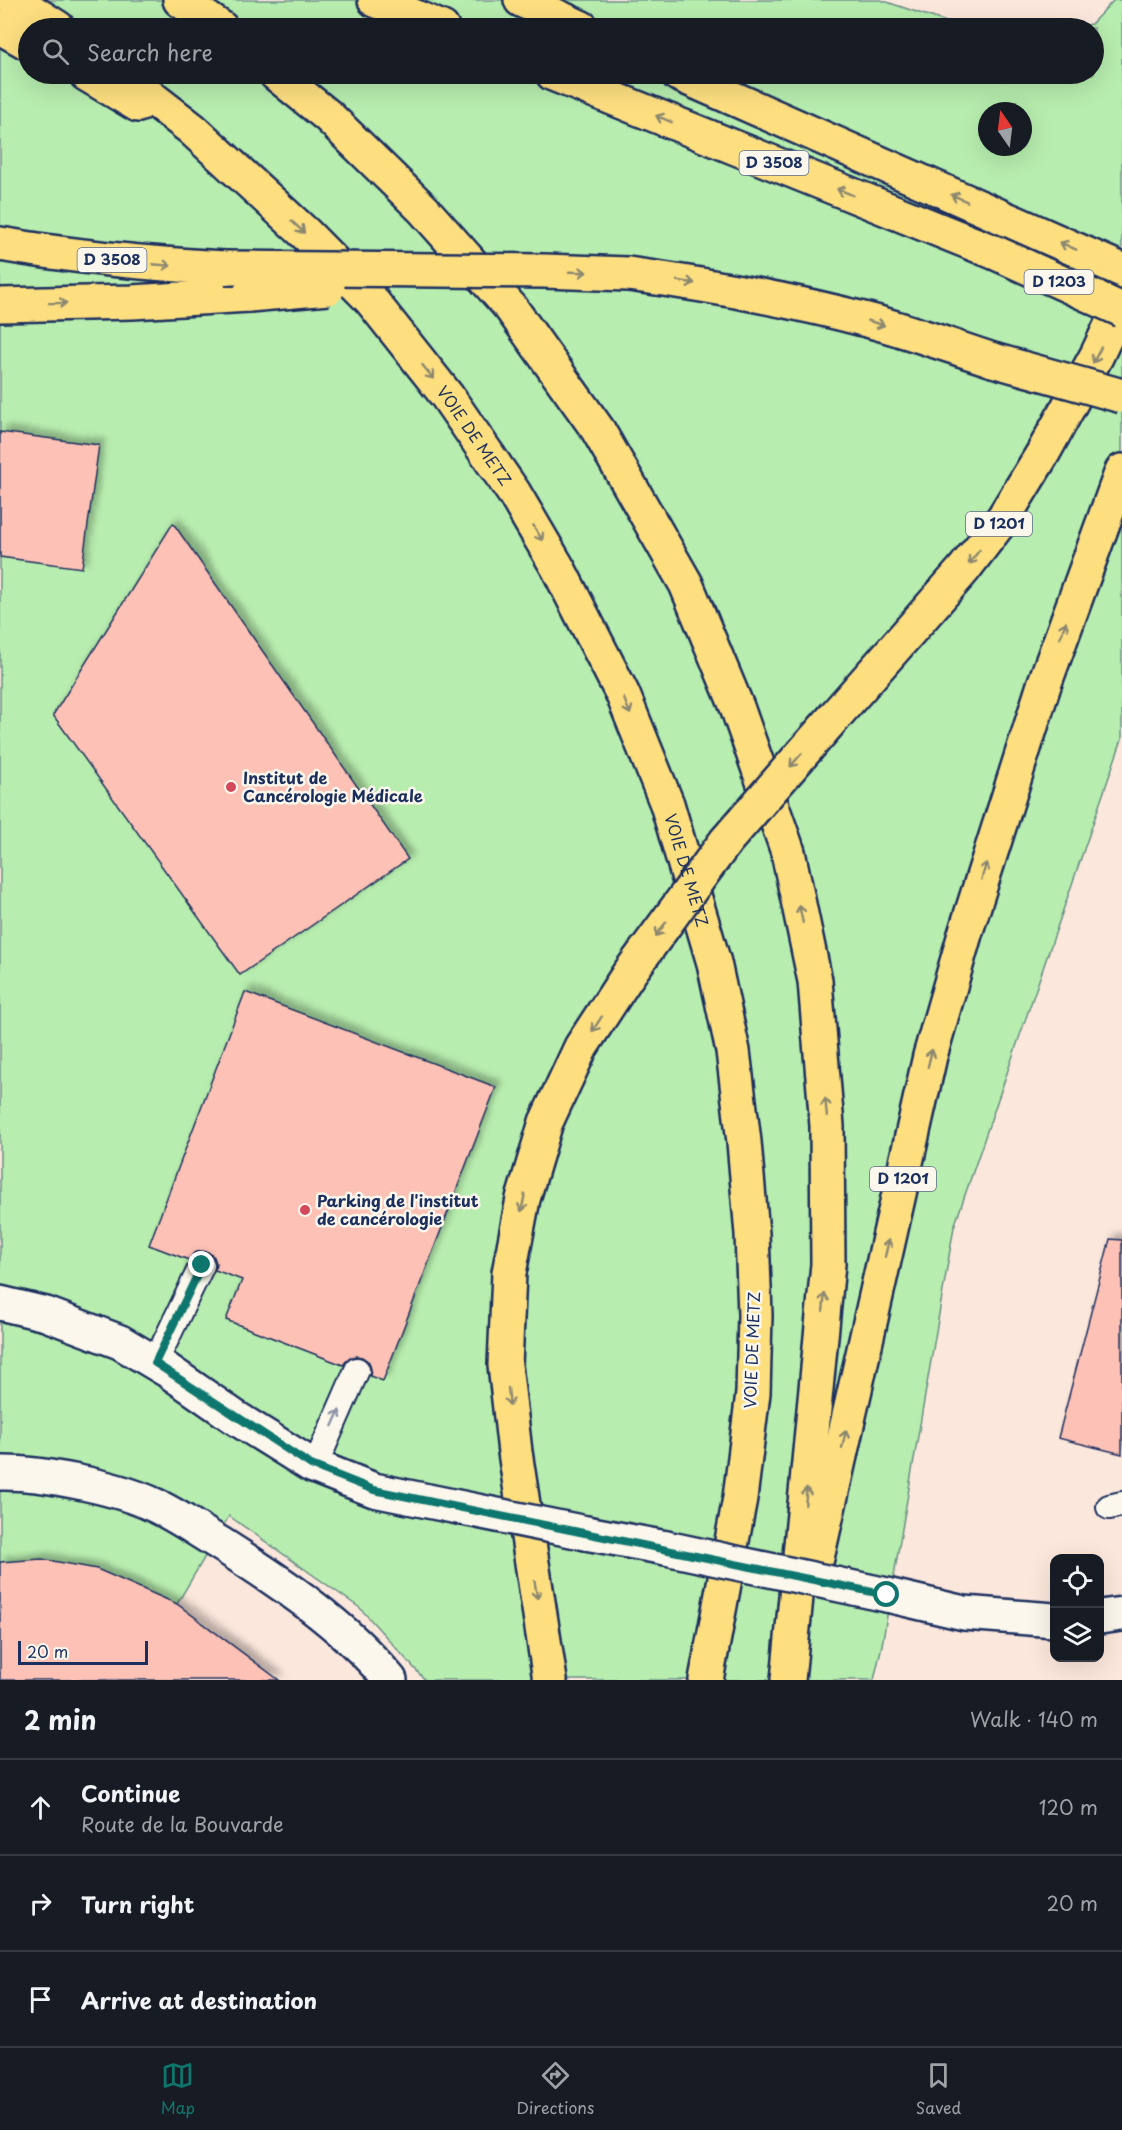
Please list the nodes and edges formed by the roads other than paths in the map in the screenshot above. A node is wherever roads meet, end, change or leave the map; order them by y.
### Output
1 (14, 0) edge
2 (180, 0) edge
3 (375, 0) edge
4 (520, 0) edge
5 (42, 18) edge
6 (206, 18) edge
7 (418, 18) edge
8 (560, 18) edge
9 (0, 27) edge
10 (18, 37) edge
11 (102, 84) edge
12 (134, 84) edge
13 (288, 84) edge
14 (578, 84) edge
15 (700, 84) edge
16 (714, 90) junction
17 (255, 187) junction
18 (0, 244) edge
19 (996, 254) junction
20 (1122, 270) edge
21 (544, 271) junction
22 (1122, 302) edge
23 (0, 305) edge
24 (1122, 310) edge
25 (1122, 396) edge
26 (1122, 471) edge
27 (202, 1265) dead end
28 (0, 1303) edge
29 (155, 1363) junction
30 (357, 1370) dead end
31 (315, 1466) junction
32 (0, 1473) edge
33 (1122, 1614) edge
34 (1104, 1616) edge
35 (1050, 1620) edge
36 (390, 1680) edge
37 (550, 1680) edge
38 (706, 1680) edge
39 (789, 1680) edge

1 - 5 highway
2 - 6 highway
3 - 7 highway
4 - 8 highway
9 - 10 highway
11 - 17 highway
12 - 17 highway
39 -> 13 highway
19 -> 14 highway, D 3508
15 - 16 highway
16 - 19 highway
20 -> 16 highway
17 -> 38 highway, VOIE DE METZ
18 -> 21 highway, D 3508, bridge
19 - 24 highway, D 1203, bridge
23 -> 21 highway, bridge
21 -> 25 highway, D 3508, bridge
22 -> 37 highway, D 1201, bridge
39 -> 26 highway, D 1201
27 - 29 lane
28 - 29 street
29 - 31 street
31 -> 30 lane
31 - 35 street, bridge
32 - 36 street
33 - 34 street

